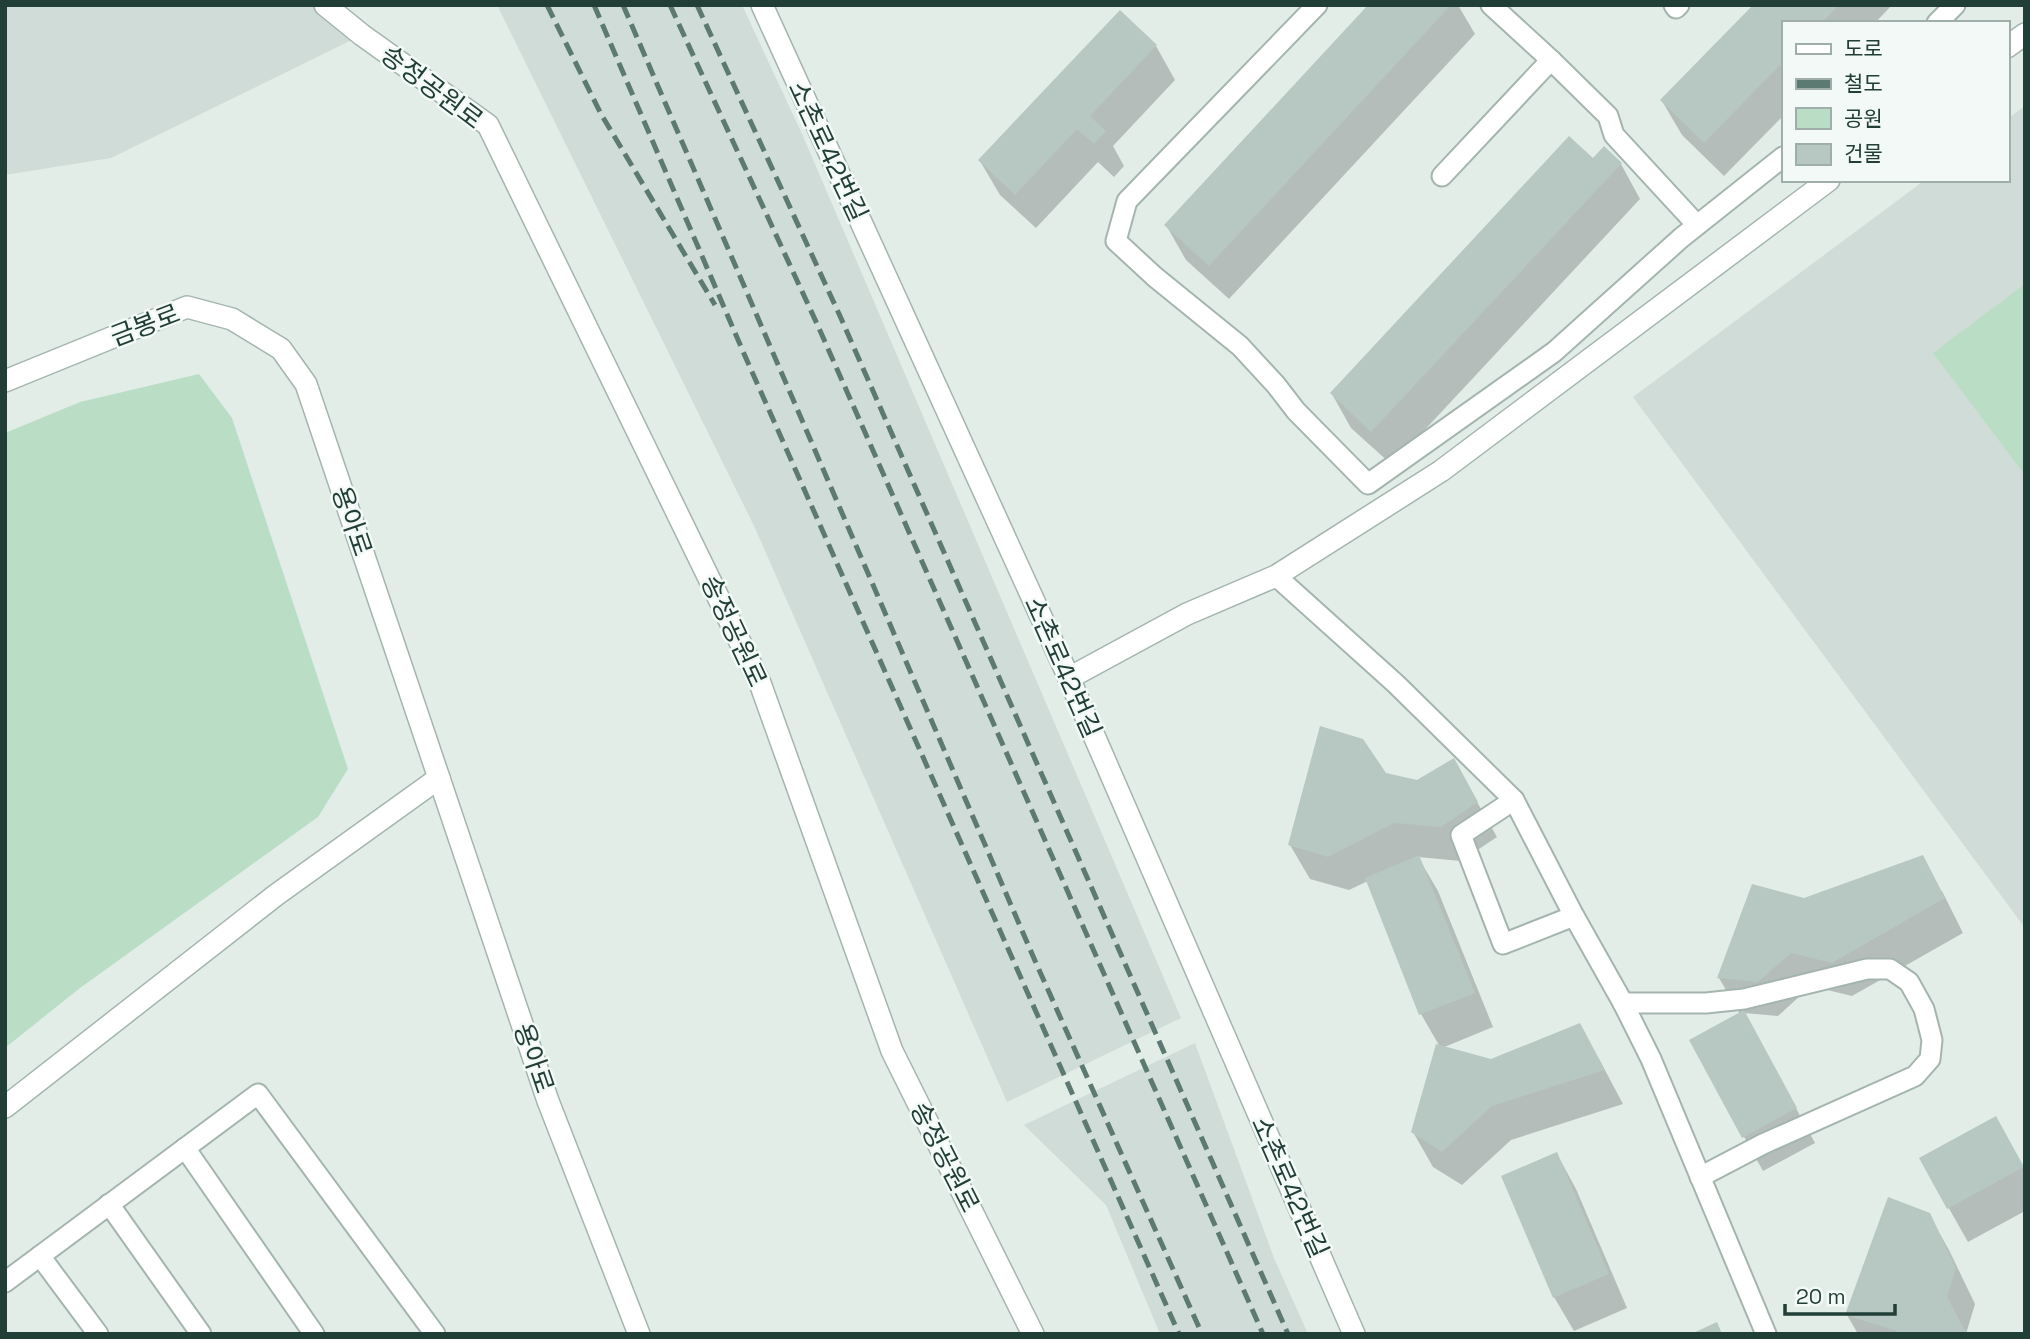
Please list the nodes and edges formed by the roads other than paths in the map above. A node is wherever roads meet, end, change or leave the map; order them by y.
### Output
1 (325, 5) edge
2 (762, 5) edge
3 (1317, 5) edge
4 (1491, 5) edge
5 (1955, 5) edge
6 (1939, 21) edge
7 (2025, 34) edge
8 (2009, 46) edge
9 (1551, 60) junction
10 (1782, 158) edge
11 (1442, 176) dead end
12 (1826, 182) edge
13 (1697, 225) junction
14 (5, 381) edge
15 (306, 384) joint
16 (1276, 576) junction
17 (1069, 678) junction
18 (439, 778) junction
19 (1514, 800) junction
20 (1574, 916) junction
21 (1623, 1003) junction
22 (5, 1107) edge
23 (185, 1148) junction
24 (1700, 1177) junction
25 (109, 1205) junction
26 (40, 1256) junction
27 (5, 1282) edge
28 (427, 1331) edge
29 (98, 1334) edge
30 (201, 1334) edge
31 (314, 1334) edge
32 (639, 1334) edge
33 (1033, 1334) edge
34 (1354, 1334) edge
35 (1766, 1334) edge

1 - 33 street, 송정공원로
2 - 17 street, 소촌로42번길
3 - 13 lane
4 - 9 lane
5 - 6 lane
7 - 8 street
9 - 11 lane
9 - 13 lane
10 - 13 lane
12 - 16 street
14 - 15 street, 금봉로
15 - 18 street, 용아로
16 - 17 street
16 - 19 lane
17 - 34 street, 소촌로42번길
18 - 22 street
18 - 32 street, 용아로
19 - 20 lane
19 - 20 lane
20 - 21 lane
21 - 24 lane
21 - 24 lane
23 - 25 lane
23 - 28 lane
23 - 31 lane
24 - 35 lane
25 - 26 lane
25 - 30 lane
26 - 27 lane
26 - 29 lane

